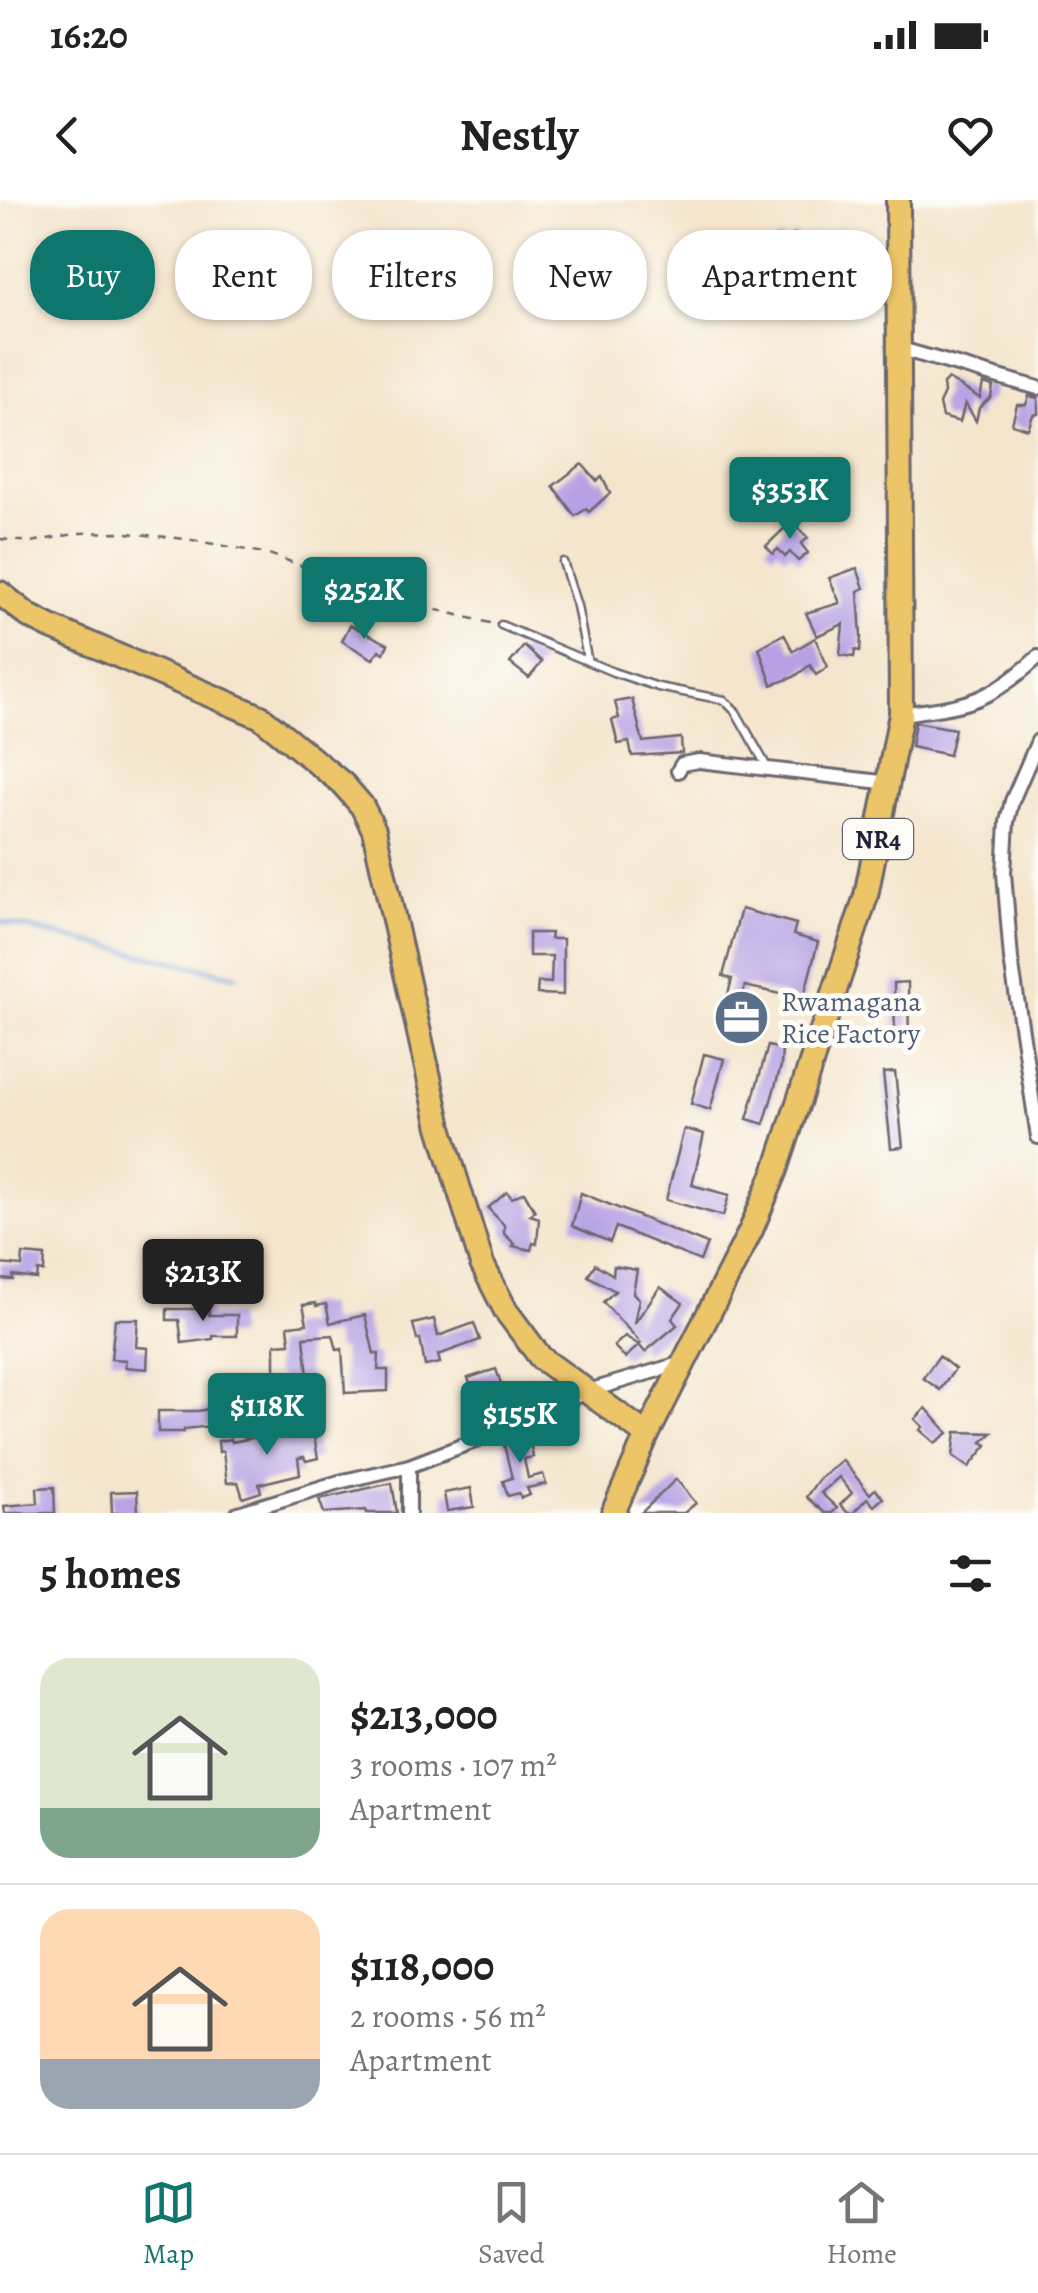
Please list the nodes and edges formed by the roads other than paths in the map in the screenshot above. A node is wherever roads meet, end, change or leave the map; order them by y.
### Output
1 (898, 200) edge
2 (901, 349) junction
3 (1038, 388) edge
4 (563, 562) dead end
5 (0, 593) edge
6 (502, 625) road end
7 (1038, 657) edge
8 (587, 660) junction
9 (901, 714) junction
10 (1038, 741) edge
11 (767, 768) junction
12 (678, 770) dead end
13 (890, 783) junction
14 (1038, 1137) edge
15 (685, 1362) junction
16 (585, 1392) junction
17 (647, 1436) junction
18 (409, 1466) junction
19 (238, 1513) edge
20 (409, 1513) edge
21 (613, 1513) edge

1 - 2 highway, NR4
2 - 3 street
2 - 9 highway, NR4
4 - 8 lane
5 - 16 highway
6 - 8 lane
7 - 9 street
8 - 11 lane
9 - 13 highway, NR4
10 - 14 street
11 - 12 street
11 - 13 street
13 - 15 highway, NR4
15 - 16 street
15 - 17 highway, NR4
16 - 17 highway
16 - 18 street
17 - 21 highway, NR4
18 - 19 street
18 - 20 street

